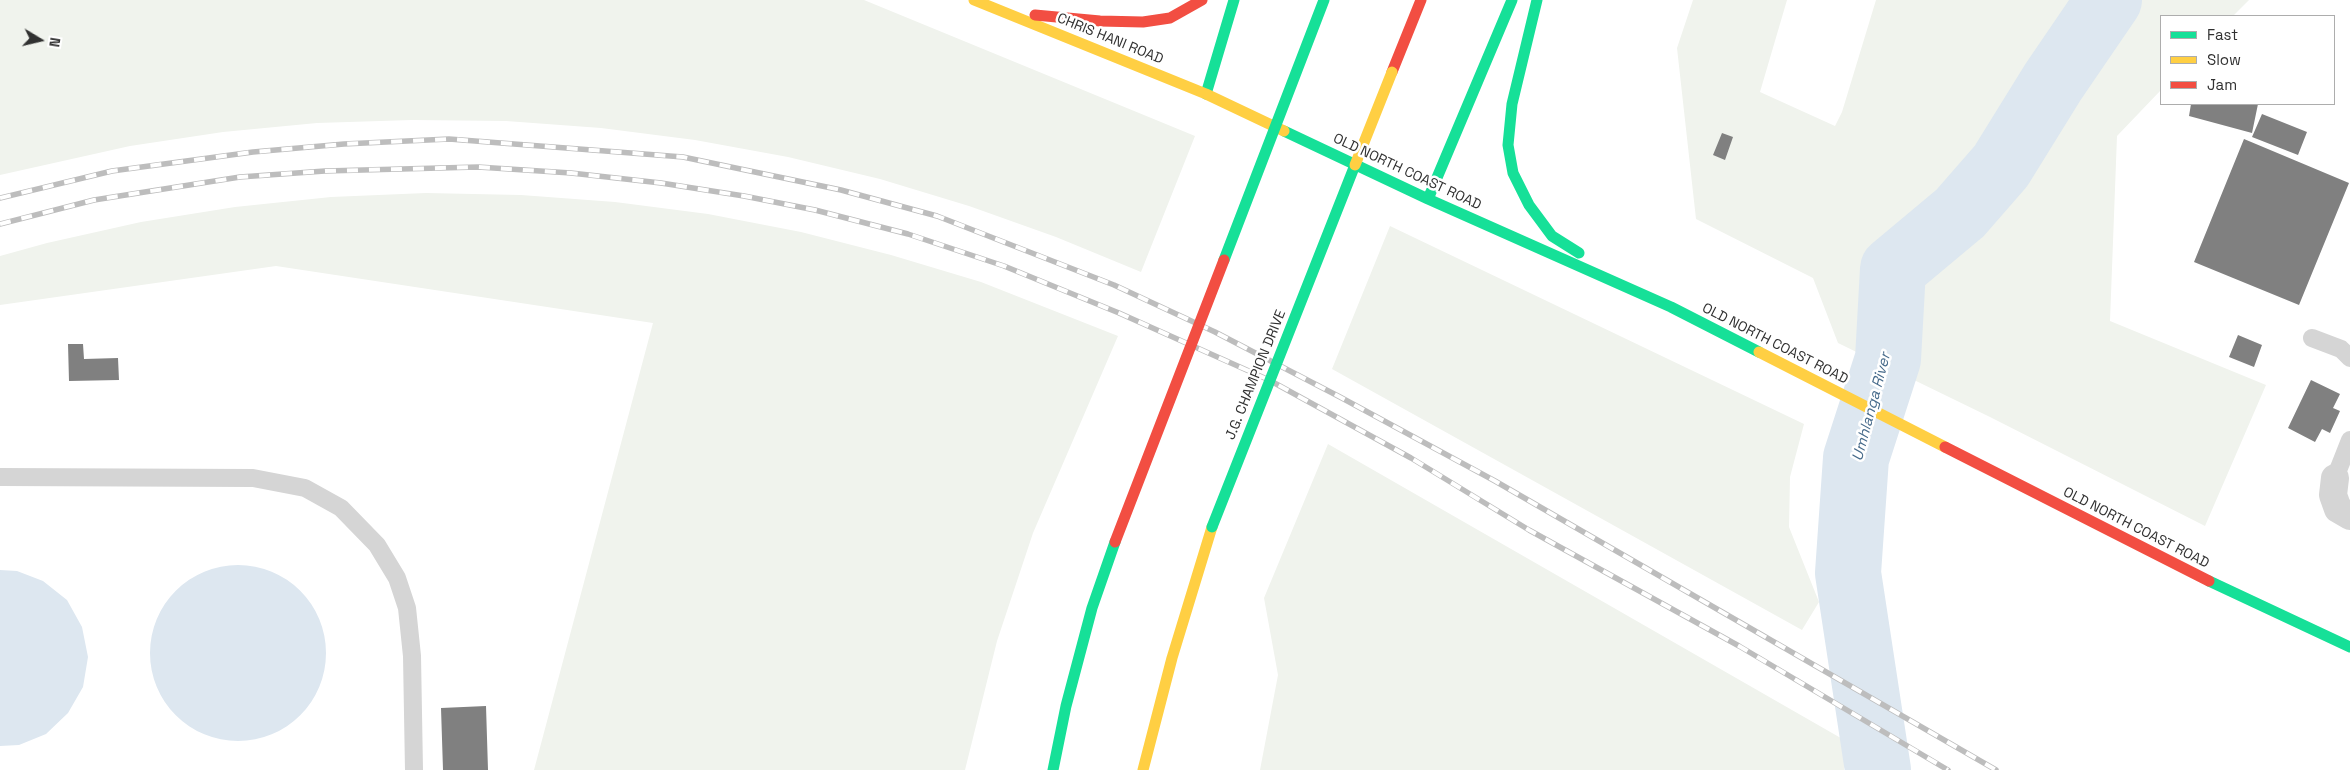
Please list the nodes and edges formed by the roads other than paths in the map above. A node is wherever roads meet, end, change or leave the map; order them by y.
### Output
1 (974, 0) edge
2 (1202, 0) edge
3 (1234, 0) edge
4 (1324, 0) edge
5 (1421, 0) edge
6 (1512, 0) edge
7 (1537, 0) edge
8 (1006, 13) junction
9 (1206, 94) junction
10 (1428, 199) junction
11 (1671, 308) junction
12 (2312, 338) dead end
13 (2350, 358) edge
14 (2350, 440) edge
15 (0, 477) edge
16 (2335, 478) joint
17 (2350, 516) edge
18 (2350, 647) edge
19 (414, 770) edge
20 (1053, 770) edge
21 (1143, 770) edge

1 - 8 street, CHRIS HANI ROAD
2 - 8 street
3 - 9 street
4 - 20 street, bridge
5 - 21 street, J.G. CHAMPION DRIVE, bridge
6 - 10 street
7 - 11 street
8 - 9 street, CHRIS HANI ROAD
9 - 10 street, OLD NORTH COAST ROAD
10 - 11 street, OLD NORTH COAST ROAD
11 - 18 street, OLD NORTH COAST ROAD
12 - 13 lane
14 - 16 lane
15 - 19 lane
16 - 17 street

